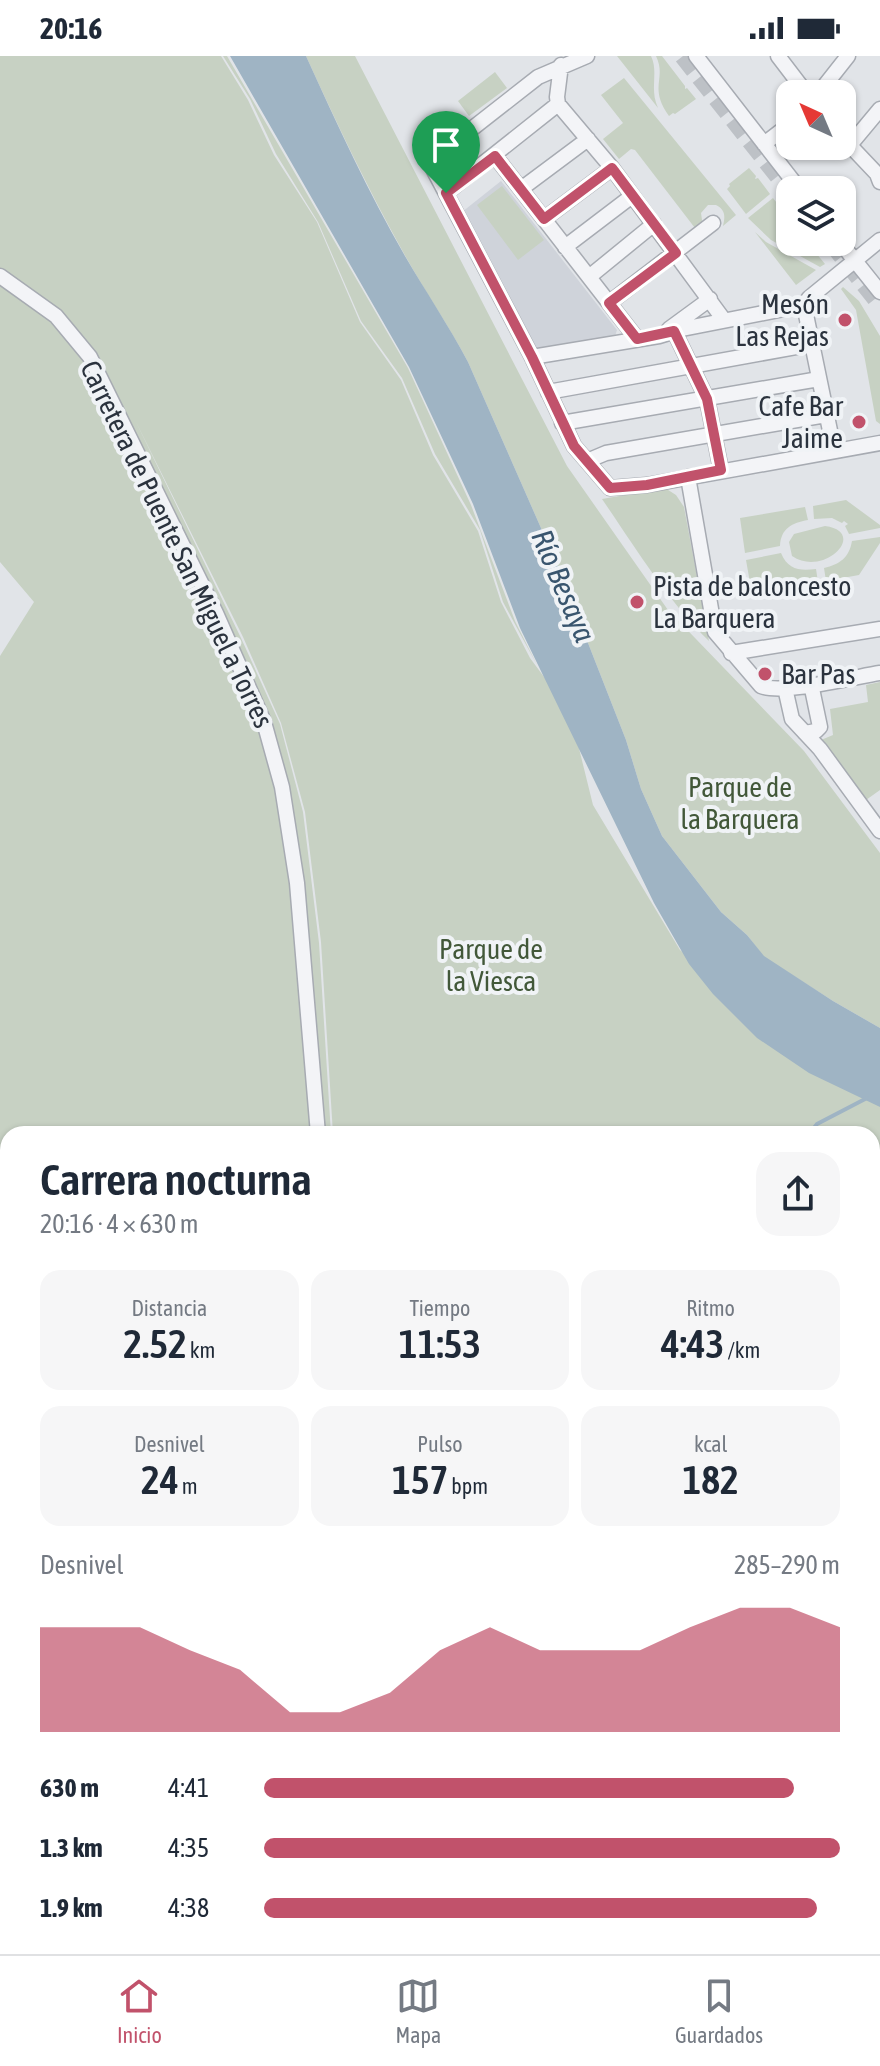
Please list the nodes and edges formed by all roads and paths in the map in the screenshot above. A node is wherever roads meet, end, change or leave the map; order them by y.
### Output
1 (587, 56) edge
2 (696, 56) edge
3 (778, 56) edge
4 (848, 56) edge
5 (561, 65) junction
6 (538, 77) junction
7 (796, 80) edge
8 (829, 80) edge
9 (558, 101) junction
10 (880, 109) edge
11 (856, 132) edge
12 (776, 135) edge
13 (588, 139) junction
14 (764, 144) junction
15 (856, 152) edge
16 (495, 156) junction
17 (612, 168) junction
18 (789, 176) edge
19 (879, 177) edge
20 (521, 189) junction
21 (446, 193) junction
22 (632, 196) junction
23 (544, 219) junction
24 (713, 223) dead end
25 (654, 224) junction
26 (880, 240) edge
27 (565, 247) junction
28 (676, 253) junction
29 (851, 256) edge
30 (855, 261) junction
31 (0, 276) edge
32 (589, 277) junction
33 (880, 292) edge
34 (710, 299) junction
35 (609, 303) junction
36 (804, 305) junction
37 (724, 320) junction
38 (674, 331) junction
39 (659, 336) junction
40 (637, 339) junction
41 (813, 344) junction
42 (532, 357) junction
43 (690, 365) junction
44 (819, 379) junction
45 (548, 392) junction
46 (707, 399) junction
47 (826, 415) junction
48 (562, 423) junction
49 (715, 432) junction
50 (879, 446) edge
51 (834, 450) junction
52 (587, 461) junction
53 (721, 470) junction
54 (688, 477) junction
55 (880, 629) edge
56 (731, 653) junction
57 (880, 673) edge
58 (811, 684) junction
59 (785, 688) junction
60 (805, 733) junction
61 (880, 831) edge
62 (317, 1126) edge

1 - 5 street
2 - 14 street
3 - 7 street
4 - 8 street
5 - 6 street
5 - 9 street
6 - 9 street
6 - 21 street
9 - 13 street
9 - 16 street
10 - 11 street
12 - 14 street
13 - 17 street
13 - 20 street
14 - 18 street
15 - 19 street
16 - 20 street
16 - 21 street
17 - 22 street
17 - 23 street
20 - 23 street
21 - 42 street
22 - 25 street
22 - 27 street
23 - 27 street
24 - 28 street
25 - 28 street
25 - 32 street
26 - 30 street
27 - 32 street
28 - 34 street
28 - 35 street
29 - 30 street
30 - 33 street
30 - 36 street
31 - 62 street, Carretera de Puente San Miguel a Torres
32 - 35 street
34 - 37 street
34 - 39 street
35 - 40 street
36 - 37 street
36 - 41 street
37 - 38 street
38 - 39 street
38 - 43 street
39 - 40 street
40 - 42 street
41 - 43 street
41 - 44 street
42 - 45 street
43 - 45 street
43 - 46 street
44 - 46 street
44 - 47 street
45 - 48 street
46 - 48 street
46 - 49 street
47 - 49 street
47 - 51 street
48 - 52 street
49 - 52 street
49 - 53 street
50 - 51 street
51 - 53 street
52 - 54 street
53 - 54 street
54 - 56 street
55 - 56 street
56 - 59 street
57 - 58 street
58 - 59 street
58 - 60 street
59 - 60 street
60 - 61 street

